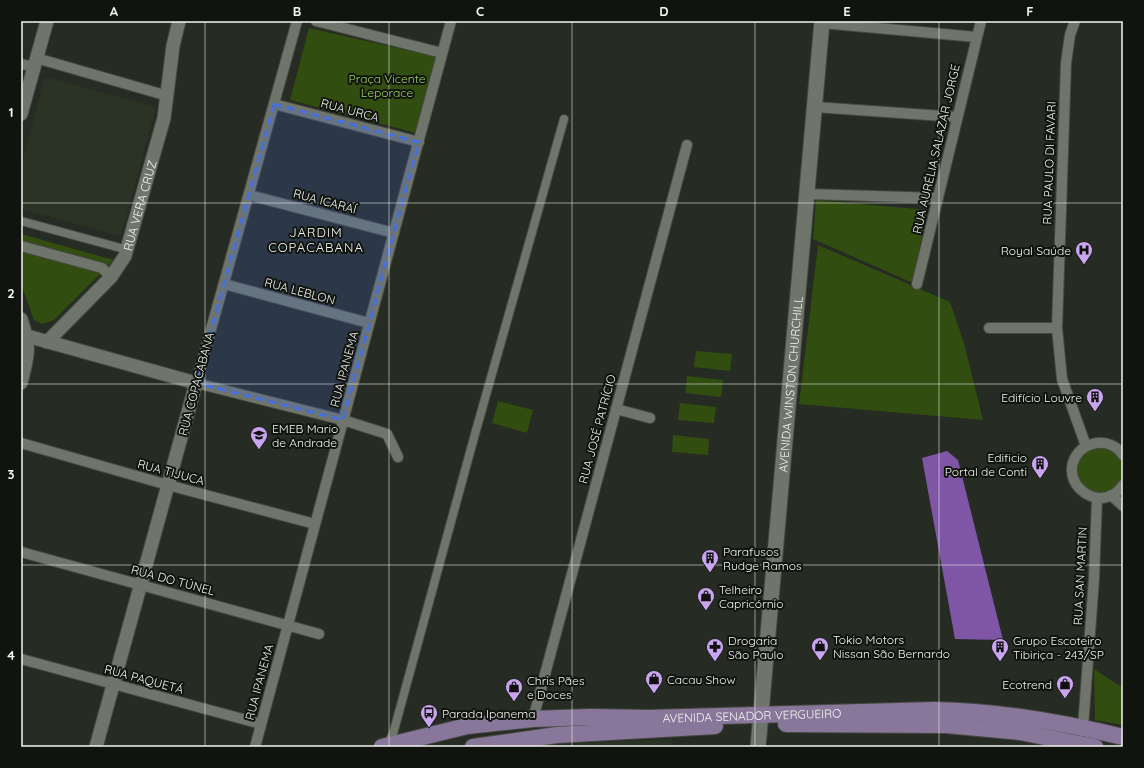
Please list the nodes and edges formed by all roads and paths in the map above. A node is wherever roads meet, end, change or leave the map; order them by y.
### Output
1 (47, 21) edge
2 (179, 21) edge
3 (297, 21) edge
4 (316, 21) edge
5 (451, 21) edge
6 (981, 21) edge
7 (1075, 21) edge
8 (822, 22) edge
9 (976, 37) junction
10 (442, 52) junction
11 (30, 63) edge
12 (168, 96) junction
13 (274, 104) junction
14 (815, 107) junction
15 (21, 114) edge
16 (957, 117) junction
17 (564, 119) dead end
18 (418, 142) junction
19 (687, 145) dead end
20 (807, 194) junction
21 (249, 195) junction
22 (938, 198) junction
23 (21, 221) edge
24 (394, 233) junction
25 (21, 246) edge
26 (128, 250) junction
27 (111, 277) junction
28 (224, 284) junction
29 (917, 284) dead end
30 (21, 319) edge
31 (370, 323) junction
32 (989, 328) dead end
33 (1057, 328) junction
34 (24, 335) edge
35 (47, 342) junction
36 (21, 384) edge
37 (196, 384) junction
38 (616, 409) junction
39 (650, 418) dead end
40 (343, 420) junction
41 (21, 443) edge
42 (1086, 446) junction
43 (1121, 449) edge
44 (398, 457) dead end
45 (168, 485) junction
46 (1123, 485) edge
47 (1111, 495) junction
48 (1097, 498) junction
49 (1123, 506) edge
50 (315, 524) junction
51 (21, 552) edge
52 (141, 584) junction
53 (288, 625) junction
54 (319, 634) dead end
55 (21, 659) edge
56 (113, 684) junction
57 (533, 719) junction
58 (762, 719) junction
59 (261, 724) junction
60 (1083, 727) junction
61 (1123, 737) edge
62 (1071, 742) junction
63 (384, 746) edge
64 (96, 747) edge
65 (255, 747) edge
66 (474, 747) edge
67 (758, 747) edge
68 (1095, 747) edge

1 - 11 street
2 - 12 street, RUA VERA CRUZ
3 - 13 street, RUA COPACABANA
4 - 10 street
5 - 10 street, RUA IPANEMA
6 - 9 street, RUA AURÉLIA SALAZAR JORGE
7 - 33 street, RUA PAULO DI FAVARI
8 - 9 street
8 - 14 main road, AVENIDA WINSTON CHURCHILL
9 - 16 street, RUA AURÉLIA SALAZAR JORGE
10 - 18 street, RUA IPANEMA
11 - 12 street
11 - 15 street
12 - 26 street, RUA VERA CRUZ
13 - 18 street, RUA URCA
13 - 21 street, RUA COPACABANA
14 - 16 street
14 - 20 main road, AVENIDA WINSTON CHURCHILL
16 - 22 street, RUA AURÉLIA SALAZAR JORGE
17 - 63 street
18 - 24 street, RUA IPANEMA
19 - 38 street, RUA JOSÉ PATRÍCIO
20 - 22 street
20 - 58 main road, AVENIDA WINSTON CHURCHILL
21 - 24 street, RUA ICARAÍ
21 - 28 street, RUA COPACABANA
22 - 29 street, RUA AURÉLIA SALAZAR JORGE
23 - 26 street
24 - 31 street, RUA IPANEMA
25 - 27 street
26 - 27 street, RUA VERA CRUZ
27 - 35 street, RUA VERA CRUZ
28 - 31 street, RUA LEBLON
28 - 37 street, RUA COPACABANA
30 - 34 street
31 - 40 street, RUA IPANEMA
32 - 33 street
33 - 42 street, RUA PAULO DI FAVARI
34 - 35 street
34 - 36 street
35 - 37 street
37 - 40 street
37 - 45 street, RUA COPACABANA
38 - 39 street
38 - 57 street, RUA JOSÉ PATRÍCIO
40 - 44 street
40 - 50 street, RUA IPANEMA
41 - 45 street, RUA TIJUCA
42 - 43 street
42 - 48 street
45 - 50 street, RUA TIJUCA
45 - 52 street, RUA COPACABANA
46 - 47 street
47 - 48 street
47 - 49 street
48 - 60 street, RUA SAN MARTIN
50 - 53 street, RUA IPANEMA
51 - 52 street, RUA DO TÚNEL
52 - 53 street, RUA DO TÚNEL
52 - 56 street, RUA COPACABANA
53 - 54 street, RUA DO TÚNEL
53 - 59 street, RUA IPANEMA
55 - 56 street, RUA PAQUETÁ
56 - 59 street, RUA PAQUETÁ
56 - 64 street, RUA COPACABANA
57 - 58 main road, AVENIDA SENADOR VERGUEIRO
57 - 63 main road, AVENIDA SENADOR VERGUEIRO
58 - 60 main road, AVENIDA SENADOR VERGUEIRO
58 - 62 main road, AVENIDA SENADOR VERGUEIRO
58 - 66 main road, AVENIDA SENADOR VERGUEIRO
58 - 67 main road, AVENIDA WINSTON CHURCHILL
59 - 65 street, RUA IPANEMA
60 - 61 main road, AVENIDA SENADOR VERGUEIRO
60 - 62 main road
62 - 68 main road, AVENIDA SENADOR VERGUEIRO

